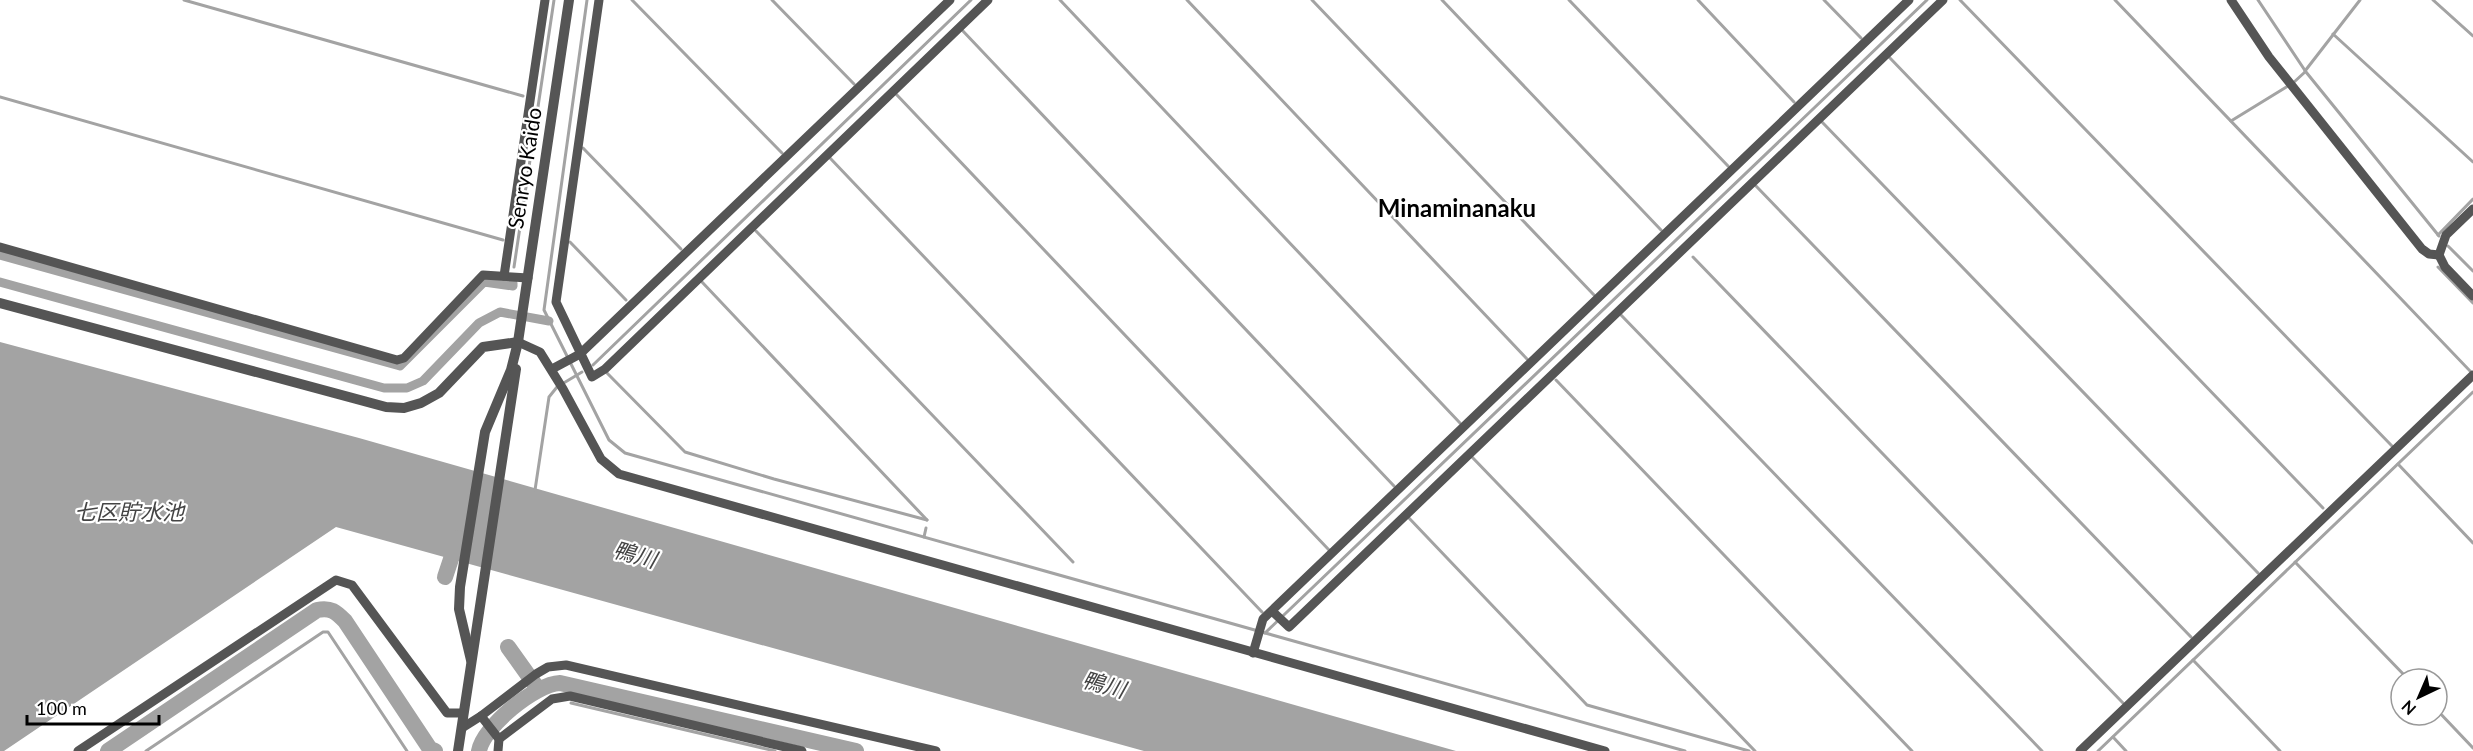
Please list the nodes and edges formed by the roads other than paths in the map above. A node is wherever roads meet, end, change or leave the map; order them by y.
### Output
1 (545, 0) edge
2 (569, 0) edge
3 (599, 0) edge
4 (950, 0) edge
5 (988, 0) edge
6 (1909, 0) edge
7 (1944, 0) edge
8 (2231, 0) edge
9 (2473, 209) edge
10 (0, 247) edge
11 (2439, 255) junction
12 (504, 276) junction
13 (528, 278) junction
14 (2473, 296) edge
15 (0, 303) edge
16 (518, 342) junction
17 (578, 355) junction
18 (555, 367) junction
19 (2471, 377) edge
20 (1278, 616) junction
21 (1254, 650) junction
22 (471, 660) junction
23 (464, 713) junction
24 (484, 720) junction
25 (462, 728) junction
26 (497, 737) junction
27 (78, 751) edge
28 (458, 751) edge
29 (498, 751) edge
30 (802, 751) edge
31 (936, 751) edge
32 (1605, 751) edge
33 (2080, 751) edge

1 - 12 street
2 - 13 street, Senryo Kaido
3 - 17 street
4 - 17 street
5 - 17 street
6 - 20 street
7 - 20 street
8 - 11 street
9 - 11 street
10 - 12 street
11 - 14 street
12 - 13 street
13 - 16 street, Senryo Kaido
15 - 16 street
16 - 18 street
16 - 22 street, Senryo Kaido
16 - 22 street, Senryo Kaido
17 - 18 street
18 - 21 street
19 - 33 street
20 - 21 street
21 - 32 street
22 - 23 street, Senryo Kaido
23 - 25 street, Senryo Kaido
23 - 27 street
24 - 25 street
24 - 26 street
24 - 31 street
25 - 28 street, Senryo Kaido
26 - 29 street
26 - 30 street

